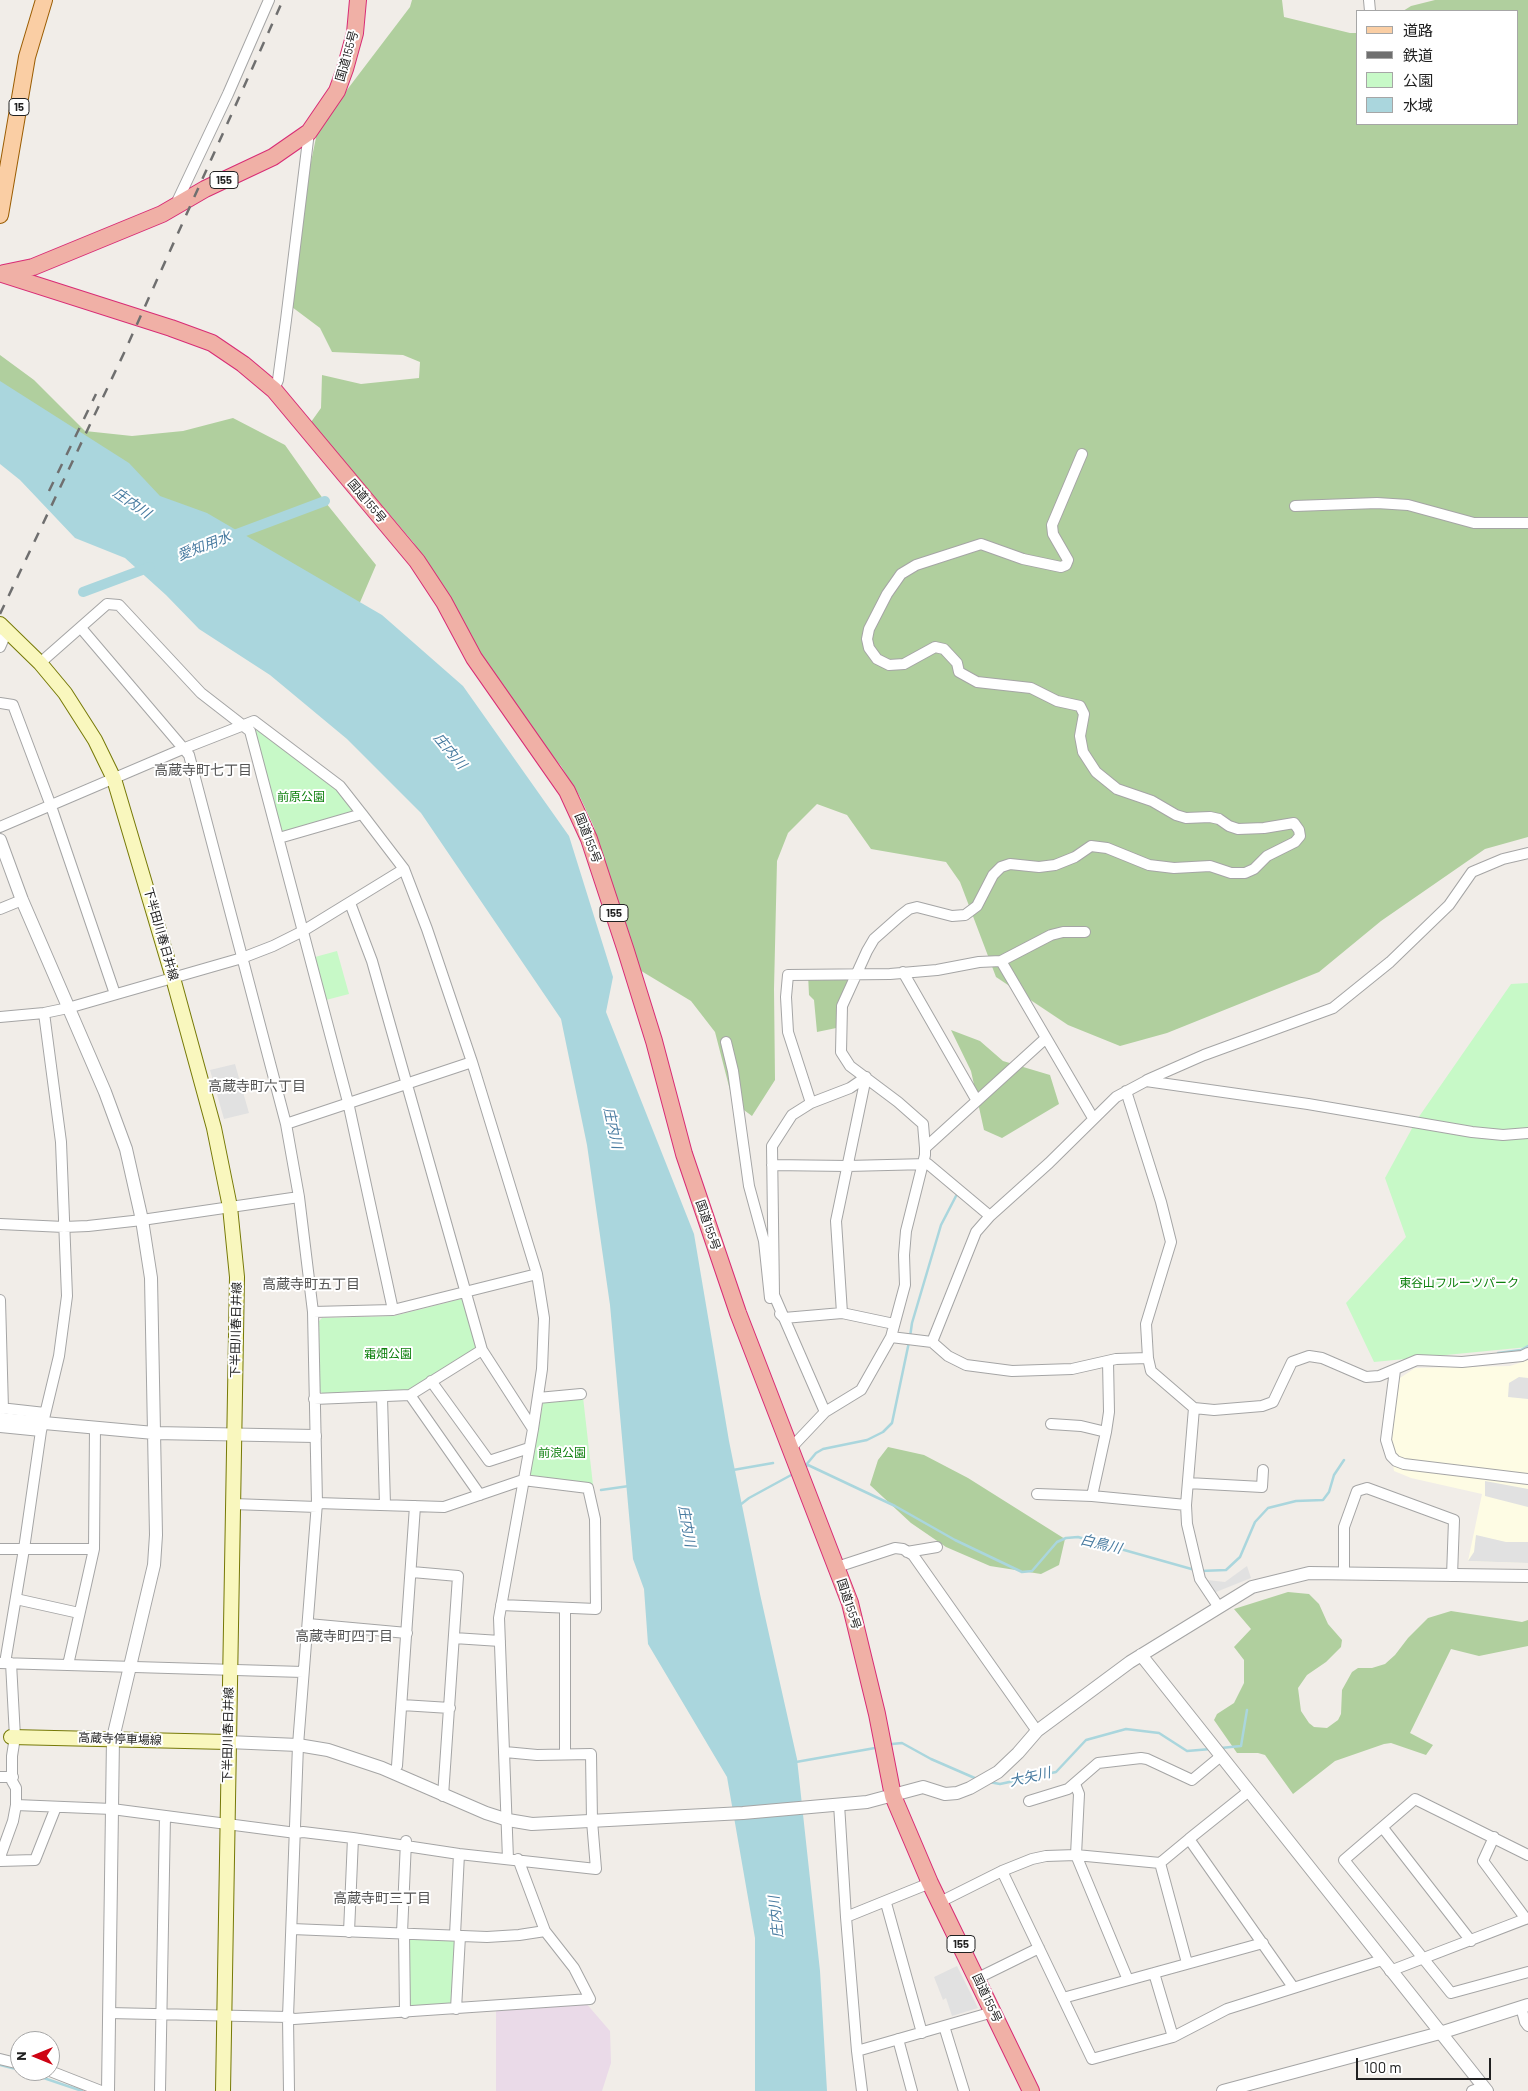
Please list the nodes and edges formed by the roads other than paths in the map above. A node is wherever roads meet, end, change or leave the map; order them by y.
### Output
1 (44, 0) edge
2 (269, 0) edge
3 (358, 0) edge
4 (309, 132) junction
5 (174, 207) junction
6 (0, 215) edge
7 (1, 273) edge
8 (274, 390) junction
9 (1082, 454) dead end
10 (1295, 506) dead end
11 (1528, 523) edge
12 (3, 628) edge
13 (81, 628) junction
14 (0, 647) edge
15 (40, 662) junction
16 (0, 704) edge
17 (243, 725) junction
18 (185, 748) junction
19 (114, 779) junction
20 (51, 806) junction
21 (362, 814) junction
22 (0, 827) edge
23 (278, 838) junction
24 (0, 840) edge
25 (1528, 853) edge
26 (404, 869) junction
27 (22, 900) junction
28 (350, 903) junction
29 (0, 909) edge
30 (303, 931) junction
31 (1085, 932) dead end
32 (242, 958) junction
33 (1001, 962) junction
34 (903, 972) junction
35 (856, 975) junction
36 (173, 978) junction
37 (115, 994) junction
38 (68, 1008) junction
39 (44, 1013) junction
40 (0, 1017) edge
41 (1046, 1038) junction
42 (726, 1042) dead end
43 (472, 1062) junction
44 (866, 1077) junction
45 (1146, 1081) junction
46 (407, 1084) junction
47 (1126, 1091) junction
48 (977, 1101) junction
49 (348, 1102) junction
50 (811, 1103) junction
51 (1093, 1118) junction
52 (286, 1124) junction
53 (1528, 1133) edge
54 (925, 1148) junction
55 (923, 1163) junction
56 (772, 1165) junction
57 (847, 1166) junction
58 (300, 1197) junction
59 (230, 1207) junction
60 (990, 1216) junction
61 (142, 1220) junction
62 (0, 1224) edge
63 (64, 1227) junction
64 (537, 1274) junction
65 (466, 1292) junction
66 (0, 1300) edge
67 (393, 1310) junction
68 (313, 1312) junction
69 (842, 1313) junction
70 (784, 1318) junction
71 (894, 1324) junction
72 (895, 1338) junction
73 (1, 1339) edge
74 (932, 1342) junction
75 (482, 1350) junction
76 (1528, 1353) edge
77 (1148, 1358) junction
78 (1108, 1361) junction
79 (1394, 1370) junction
80 (430, 1382) junction
81 (581, 1394) dead end
82 (410, 1396) junction
83 (314, 1398) junction
84 (382, 1398) junction
85 (538, 1398) junction
86 (1194, 1408) junction
87 (1, 1412) edge
88 (825, 1412) junction
89 (43, 1422) junction
90 (1051, 1424) dead end
91 (0, 1427) edge
92 (95, 1427) junction
93 (533, 1429) junction
94 (1106, 1432) junction
95 (154, 1433) junction
96 (235, 1433) junction
97 (315, 1436) junction
98 (529, 1448) junction
99 (790, 1449) junction
100 (1263, 1470) dead end
101 (1528, 1479) edge
102 (523, 1480) junction
103 (1188, 1483) junction
104 (1036, 1494) dead end
105 (480, 1495) junction
106 (1092, 1496) junction
107 (233, 1504) junction
108 (317, 1505) junction
109 (385, 1505) junction
110 (1186, 1505) junction
111 (415, 1506) junction
112 (937, 1547) dead end
113 (0, 1549) edge
114 (24, 1549) junction
115 (94, 1549) junction
116 (907, 1552) junction
117 (837, 1568) junction
118 (412, 1572) junction
119 (1344, 1574) junction
120 (1452, 1576) junction
121 (1528, 1576) edge
122 (16, 1599) junction
123 (501, 1605) junction
124 (1218, 1606) junction
125 (565, 1608) junction
126 (79, 1613) junction
127 (308, 1624) junction
128 (408, 1633) junction
129 (454, 1638) junction
130 (500, 1641) junction
131 (1141, 1655) junction
132 (5, 1663) edge
133 (68, 1665) junction
134 (131, 1667) junction
135 (230, 1670) junction
136 (303, 1672) junction
137 (402, 1705) junction
138 (450, 1708) junction
139 (1036, 1731) junction
140 (13, 1737) junction
141 (114, 1738) junction
142 (228, 1742) junction
143 (298, 1746) junction
144 (505, 1752) junction
145 (565, 1754) junction
146 (1223, 1758) junction
147 (397, 1766) dead end
148 (0, 1777) edge
149 (13, 1777) junction
150 (1075, 1784) junction
151 (1249, 1791) junction
152 (443, 1796) junction
153 (893, 1796) junction
154 (1029, 1801) dead end
155 (839, 1804) junction
156 (16, 1805) junction
157 (56, 1807) junction
158 (112, 1809) junction
159 (165, 1816) junction
160 (508, 1820) junction
161 (592, 1821) junction
162 (227, 1824) junction
163 (1383, 1828) junction
164 (296, 1833) junction
165 (1494, 1837) junction
166 (353, 1838) junction
167 (1189, 1839) junction
168 (406, 1843) junction
169 (459, 1854) junction
170 (1076, 1855) junction
171 (1528, 1855) edge
172 (0, 1857) edge
173 (513, 1859) junction
174 (0, 1861) edge
175 (1160, 1863) junction
176 (1002, 1871) junction
177 (930, 1883) junction
178 (940, 1902) junction
179 (886, 1903) junction
180 (846, 1917) junction
181 (1527, 1918) edge
182 (292, 1928) junction
183 (545, 1931) junction
184 (349, 1932) junction
185 (403, 1933) junction
186 (457, 1936) junction
187 (1471, 1941) junction
188 (1263, 1942) junction
189 (1039, 1948) junction
190 (1424, 1959) junction
191 (1382, 1960) junction
192 (1187, 1963) junction
193 (1390, 1971) junction
194 (1528, 1972) edge
195 (1154, 1973) junction
196 (978, 1978) junction
197 (1128, 1980) junction
198 (1293, 1987) junction
199 (1063, 1998) junction
200 (1525, 2006) edge
201 (456, 2009) junction
202 (993, 2012) junction
203 (109, 2013) junction
204 (405, 2013) junction
205 (161, 2014) junction
206 (224, 2015) junction
207 (288, 2017) junction
208 (944, 2026) junction
209 (1528, 2026) edge
210 (922, 2033) junction
211 (1440, 2033) junction
212 (1173, 2037) junction
213 (898, 2040) junction
214 (857, 2051) junction
215 (60, 2075) edge
216 (1263, 2086) edge
217 (1481, 2090) edge
218 (100, 2091) edge
219 (108, 2091) edge
220 (160, 2091) edge
221 (222, 2091) edge
222 (288, 2091) edge
223 (862, 2091) edge
224 (912, 2091) edge
225 (964, 2091) edge
226 (1031, 2091) edge
227 (1223, 2091) edge

1 - 6 main road, 15
2 - 5 street
3 - 4 highway, 国道155号 / 155
4 - 5 highway, 国道155号 / 155
4 - 8 street
5 - 7 highway, 国道155号 / 155
7 - 8 highway, 国道155号 / 155
8 - 99 highway, 国道155号 / 155
9 - 35 street
10 - 11 street
12 - 14 street
12 - 15 main road, 下半田川春日井線
13 - 15 street
13 - 17 street
13 - 18 street
15 - 19 main road, 下半田川春日井線
16 - 20 street
17 - 18 street
17 - 21 street
17 - 23 street
18 - 19 street
18 - 32 street
19 - 20 street
19 - 36 main road, 下半田川春日井線
20 - 22 street
20 - 37 street
21 - 23 street
21 - 26 street
23 - 30 street
24 - 27 street
25 - 45 street
26 - 28 street
26 - 43 street
27 - 29 street
27 - 38 street
28 - 30 street
28 - 46 street
30 - 32 street
30 - 49 street
31 - 33 street
32 - 36 street
32 - 52 street
33 - 34 street
33 - 41 street
34 - 35 street
34 - 48 street
35 - 44 street
35 - 50 street
36 - 37 street
36 - 59 main road, 下半田川春日井線
37 - 38 street
38 - 39 street
38 - 61 street
39 - 40 street
39 - 63 street
41 - 48 street
41 - 51 street
42 - 70 street
43 - 46 street
43 - 64 street
44 - 50 street
44 - 54 street
44 - 57 street
45 - 47 street
45 - 53 street
46 - 49 street
46 - 65 street
47 - 51 street
47 - 77 street
48 - 54 street
49 - 52 street
49 - 67 street
50 - 56 street
51 - 60 street
52 - 58 street
54 - 55 street
55 - 57 street
55 - 60 street
55 - 71 street
56 - 57 street
56 - 70 street
57 - 69 street
58 - 59 street
58 - 68 street
59 - 61 street
59 - 96 main road, 下半田川春日井線
60 - 74 street
61 - 63 street
61 - 95 street
62 - 63 street
63 - 89 street
64 - 65 street
64 - 85 street
65 - 67 street
65 - 75 street
66 - 73 street
67 - 68 street
68 - 83 street
69 - 70 street
69 - 71 street
70 - 88 street
71 - 72 street
72 - 74 street
72 - 88 street
73 - 87 street
74 - 78 street
75 - 80 street
75 - 93 street
76 - 79 street
77 - 78 street
77 - 86 street
78 - 94 street
79 - 86 street
79 - 101 street
80 - 82 street
80 - 98 street
81 - 85 street
82 - 84 street
82 - 105 street
83 - 84 street
83 - 97 street
84 - 109 street
85 - 93 street
86 - 103 street
87 - 89 street
88 - 99 street
89 - 91 street
89 - 92 street
89 - 114 street
90 - 94 street
92 - 95 street
92 - 115 street
93 - 98 street
94 - 106 street
95 - 96 street
95 - 134 street
96 - 97 street
96 - 107 main road, 下半田川春日井線
97 - 108 street
98 - 102 street
99 - 117 highway, 国道155号 / 155
100 - 103 street
102 - 105 street
102 - 123 street
102 - 125 street
103 - 110 street
104 - 106 street
105 - 111 street
106 - 110 street
107 - 108 street
107 - 135 main road, 下半田川春日井線
108 - 109 street
108 - 127 street
109 - 111 street
110 - 124 street
111 - 118 street
112 - 116 street
113 - 114 street
114 - 115 street
114 - 122 street
115 - 126 street
116 - 117 street
116 - 139 street
117 - 153 highway, 国道155号 / 155
118 - 128 street
118 - 129 street
119 - 120 street
119 - 120 street
119 - 124 street
120 - 121 street
122 - 126 street
122 - 132 street
123 - 125 street
123 - 130 street
124 - 131 street
125 - 145 street
126 - 133 street
127 - 128 street
127 - 136 street
128 - 137 street
129 - 130 street
129 - 138 street
130 - 144 street
131 - 139 street
131 - 146 street
132 - 133 street
132 - 140 street
133 - 134 street
134 - 135 street
134 - 141 street
135 - 136 street
135 - 142 main road, 下半田川春日井線
136 - 143 street
137 - 138 street
137 - 147 street
138 - 152 street
139 - 153 street
140 - 141 main road, 高蔵寺停車場線
140 - 149 street
141 - 142 main road, 高蔵寺停車場線
141 - 158 street
142 - 143 street
142 - 162 main road, 下半田川春日井線
143 - 152 street
143 - 164 street
144 - 145 street
144 - 160 street
145 - 161 street
146 - 150 street
146 - 151 street
148 - 149 street
149 - 156 street
150 - 154 street
150 - 170 street
151 - 167 street
151 - 191 street
152 - 160 street
153 - 155 street
153 - 177 highway, 国道155号 / 155
155 - 161 street
155 - 180 street
156 - 157 street
156 - 172 street
157 - 158 street
157 - 174 street
158 - 159 street
158 - 203 street
159 - 162 street
159 - 205 street
160 - 161 street
160 - 173 street
161 - 173 street
162 - 164 street
162 - 206 main road, 下半田川春日井線
163 - 165 street
163 - 187 street
163 - 190 street
164 - 166 street
164 - 182 street
165 - 171 street
165 - 181 street
166 - 168 street
166 - 184 street
167 - 175 street
167 - 188 street
168 - 169 street
168 - 185 street
169 - 173 street
169 - 186 street
170 - 175 street
170 - 176 street
170 - 197 street
173 - 183 street
175 - 192 street
176 - 178 street
176 - 189 street
177 - 178 highway, 国道155号 / 155
177 - 179 street
178 - 196 highway, 国道155号 / 155
179 - 180 street
179 - 210 street
180 - 214 street
181 - 187 street
182 - 184 street
182 - 207 street
183 - 186 street
183 - 201 street
184 - 185 street
185 - 186 street
185 - 204 street
186 - 201 street
187 - 190 street
188 - 192 street
188 - 198 street
189 - 196 street
189 - 199 street
190 - 193 street
190 - 194 street
191 - 193 street
191 - 198 street
192 - 195 street
193 - 211 street
195 - 197 street
195 - 212 street
196 - 202 highway, 国道155号 / 155
197 - 199 street
198 - 212 street
199 - 212 street
200 - 209 street
200 - 211 street
201 - 204 street
202 - 208 street
202 - 226 highway, 国道155号 / 155
203 - 205 street
203 - 219 street
204 - 207 street
205 - 206 street
205 - 220 street
206 - 207 street
206 - 221 main road, 下半田川春日井線
207 - 222 street
208 - 210 street
208 - 225 street
210 - 213 street
211 - 216 street
211 - 217 street
213 - 214 street
213 - 224 street
214 - 223 street
215 - 218 street
216 - 227 street

